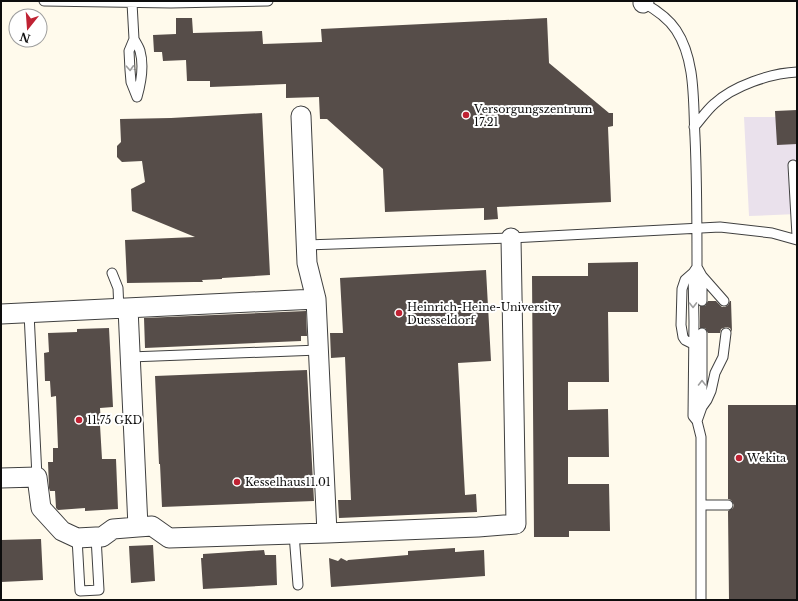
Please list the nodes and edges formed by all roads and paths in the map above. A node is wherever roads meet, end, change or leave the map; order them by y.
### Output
1 (44, 1) edge
2 (268, 1) edge
3 (642, 2) edge
4 (132, 3) junction
5 (134, 39) junction
6 (797, 72) edge
7 (301, 116) dead end
8 (694, 127) junction
9 (793, 166) dead end
10 (697, 228) junction
11 (797, 236) edge
12 (511, 238) junction
13 (797, 240) edge
14 (306, 245) junction
15 (697, 272) junction
16 (112, 273) dead end
17 (316, 299) junction
18 (724, 301) dead end
19 (702, 302) dead end
20 (123, 309) junction
21 (29, 313) junction
22 (1, 314) edge
23 (702, 333) dead end
24 (726, 333) dead end
25 (320, 350) junction
26 (130, 357) junction
27 (702, 407) junction
28 (697, 421) junction
29 (37, 476) junction
30 (1, 478) edge
31 (702, 505) junction
32 (728, 506) dead end
33 (138, 527) junction
34 (327, 533) junction
35 (294, 534) junction
36 (96, 537) junction
37 (76, 538) junction
38 (298, 585) dead end
39 (701, 600) edge

1 - 4 lane
2 - 4 lane
3 - 8 lane
4 - 5 lane
5 -> 5 lane
6 - 8 lane
7 - 14 street
8 - 10 lane
9 - 11 lane
10 - 12 lane
10 - 13 lane
10 - 15 lane
12 - 14 lane
12 - 34 street
14 - 17 street
15 - 18 lane
15 - 19 lane
15 -> 28 lane
16 - 20 lane
17 - 20 street
17 - 25 street
20 - 21 street
20 - 26 street
21 - 22 street
21 - 29 lane
27 -> 23 lane
24 - 27 lane
25 - 26 lane
25 - 34 street
26 - 33 street
27 - 28 lane
28 - 31 lane
29 - 30 street
29 - 37 street
31 - 32 lane
31 - 39 lane
33 - 35 street
33 - 36 street
34 - 35 street
35 - 38 lane
36 - 37 street
36 - 37 lane

